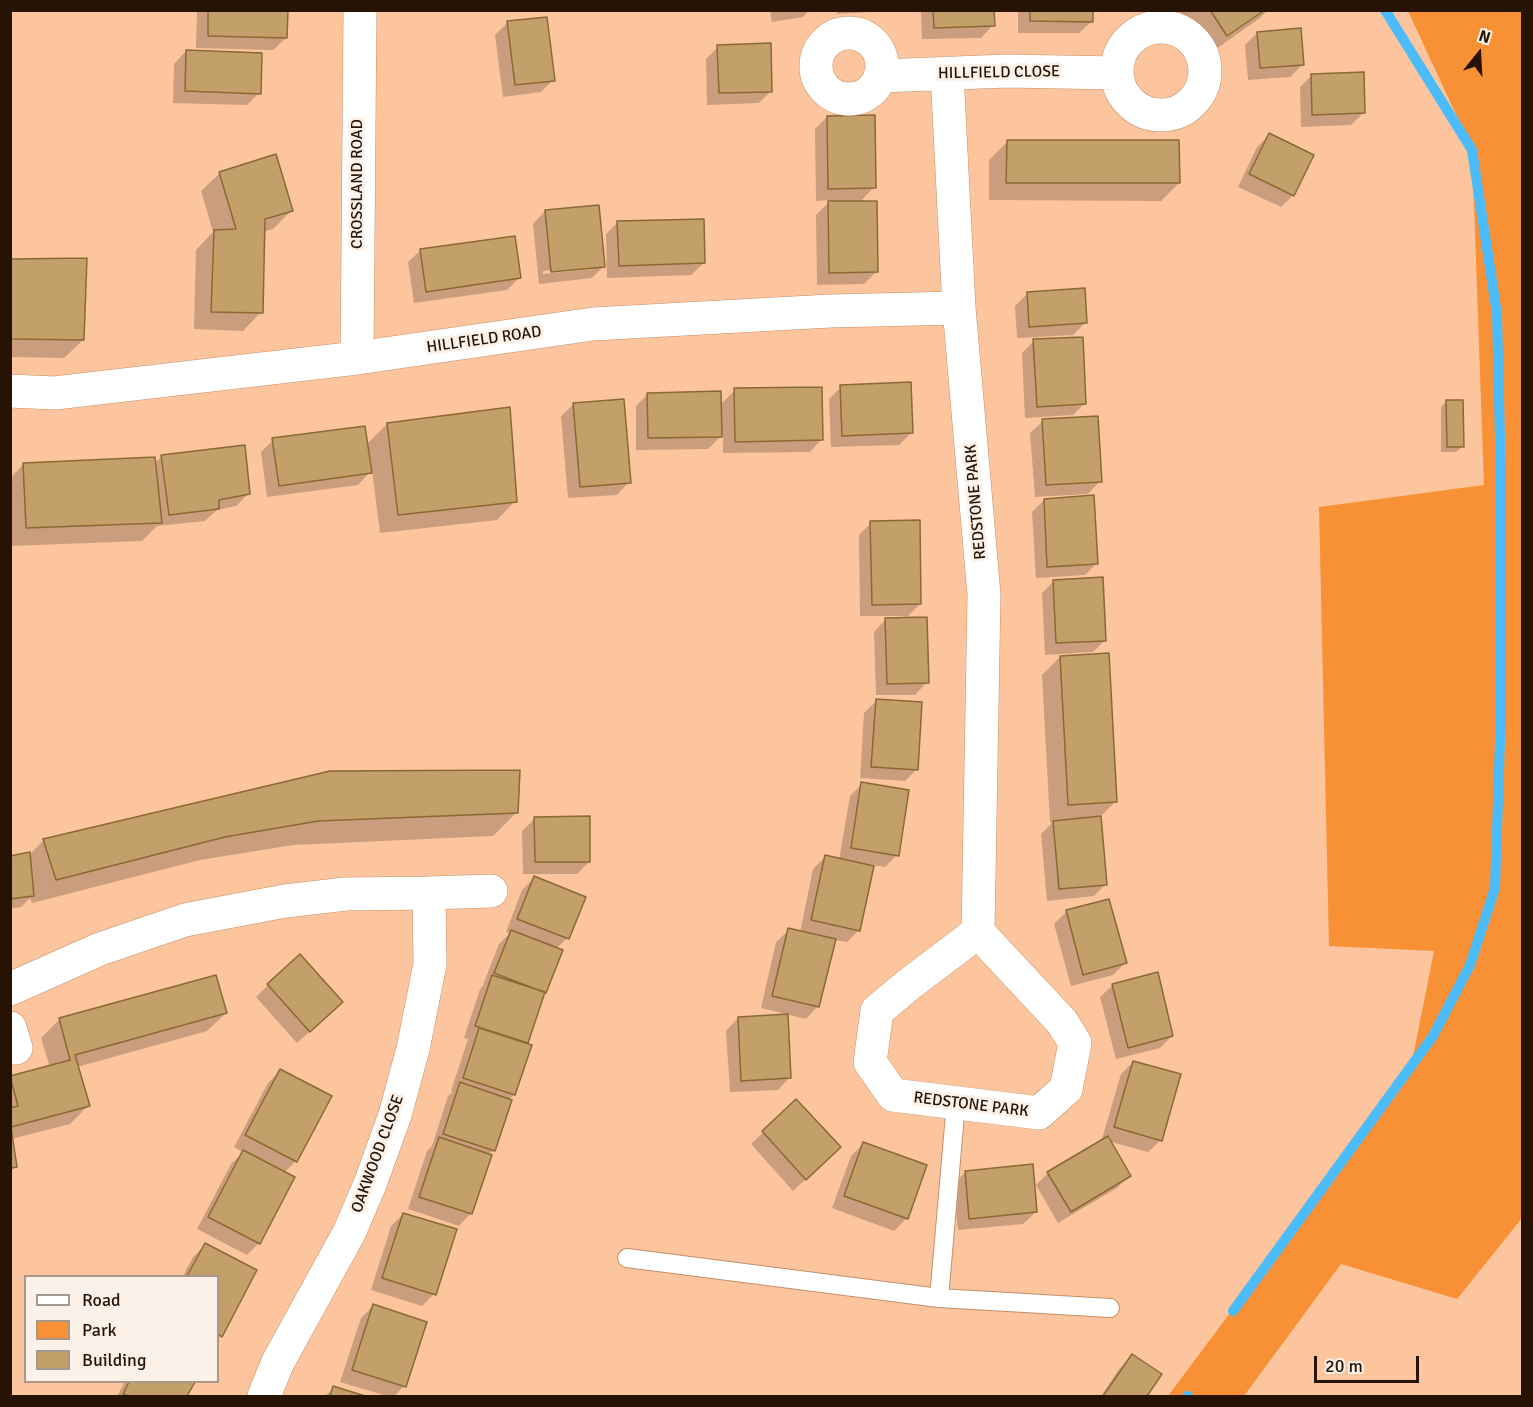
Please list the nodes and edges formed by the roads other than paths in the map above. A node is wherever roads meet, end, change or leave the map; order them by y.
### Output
1 (360, 10) edge
2 (947, 73) junction
3 (1117, 73) dead end
4 (880, 76) dead end
5 (959, 308) junction
6 (357, 358) junction
7 (10, 391) edge
8 (491, 891) dead end
9 (429, 893) junction
10 (978, 932) junction
11 (10, 989) edge
12 (956, 1103) junction
13 (627, 1258) dead end
14 (939, 1298) junction
15 (1110, 1308) dead end
16 (264, 1396) edge

1 - 6 street, CROSSLAND ROAD
2 - 3 street, HILLFIELD CLOSE
2 - 4 street, HILLFIELD CLOSE
2 - 5 street, REDSTONE PARK
5 - 6 street, HILLFIELD ROAD
5 - 10 street, REDSTONE PARK
6 - 7 street, HILLFIELD ROAD
8 - 9 street
9 - 11 street
9 - 16 street, OAKWOOD CLOSE
10 - 12 street, REDSTONE PARK
10 - 12 street, REDSTONE PARK
12 - 14 lane
13 - 14 lane
14 - 15 lane

